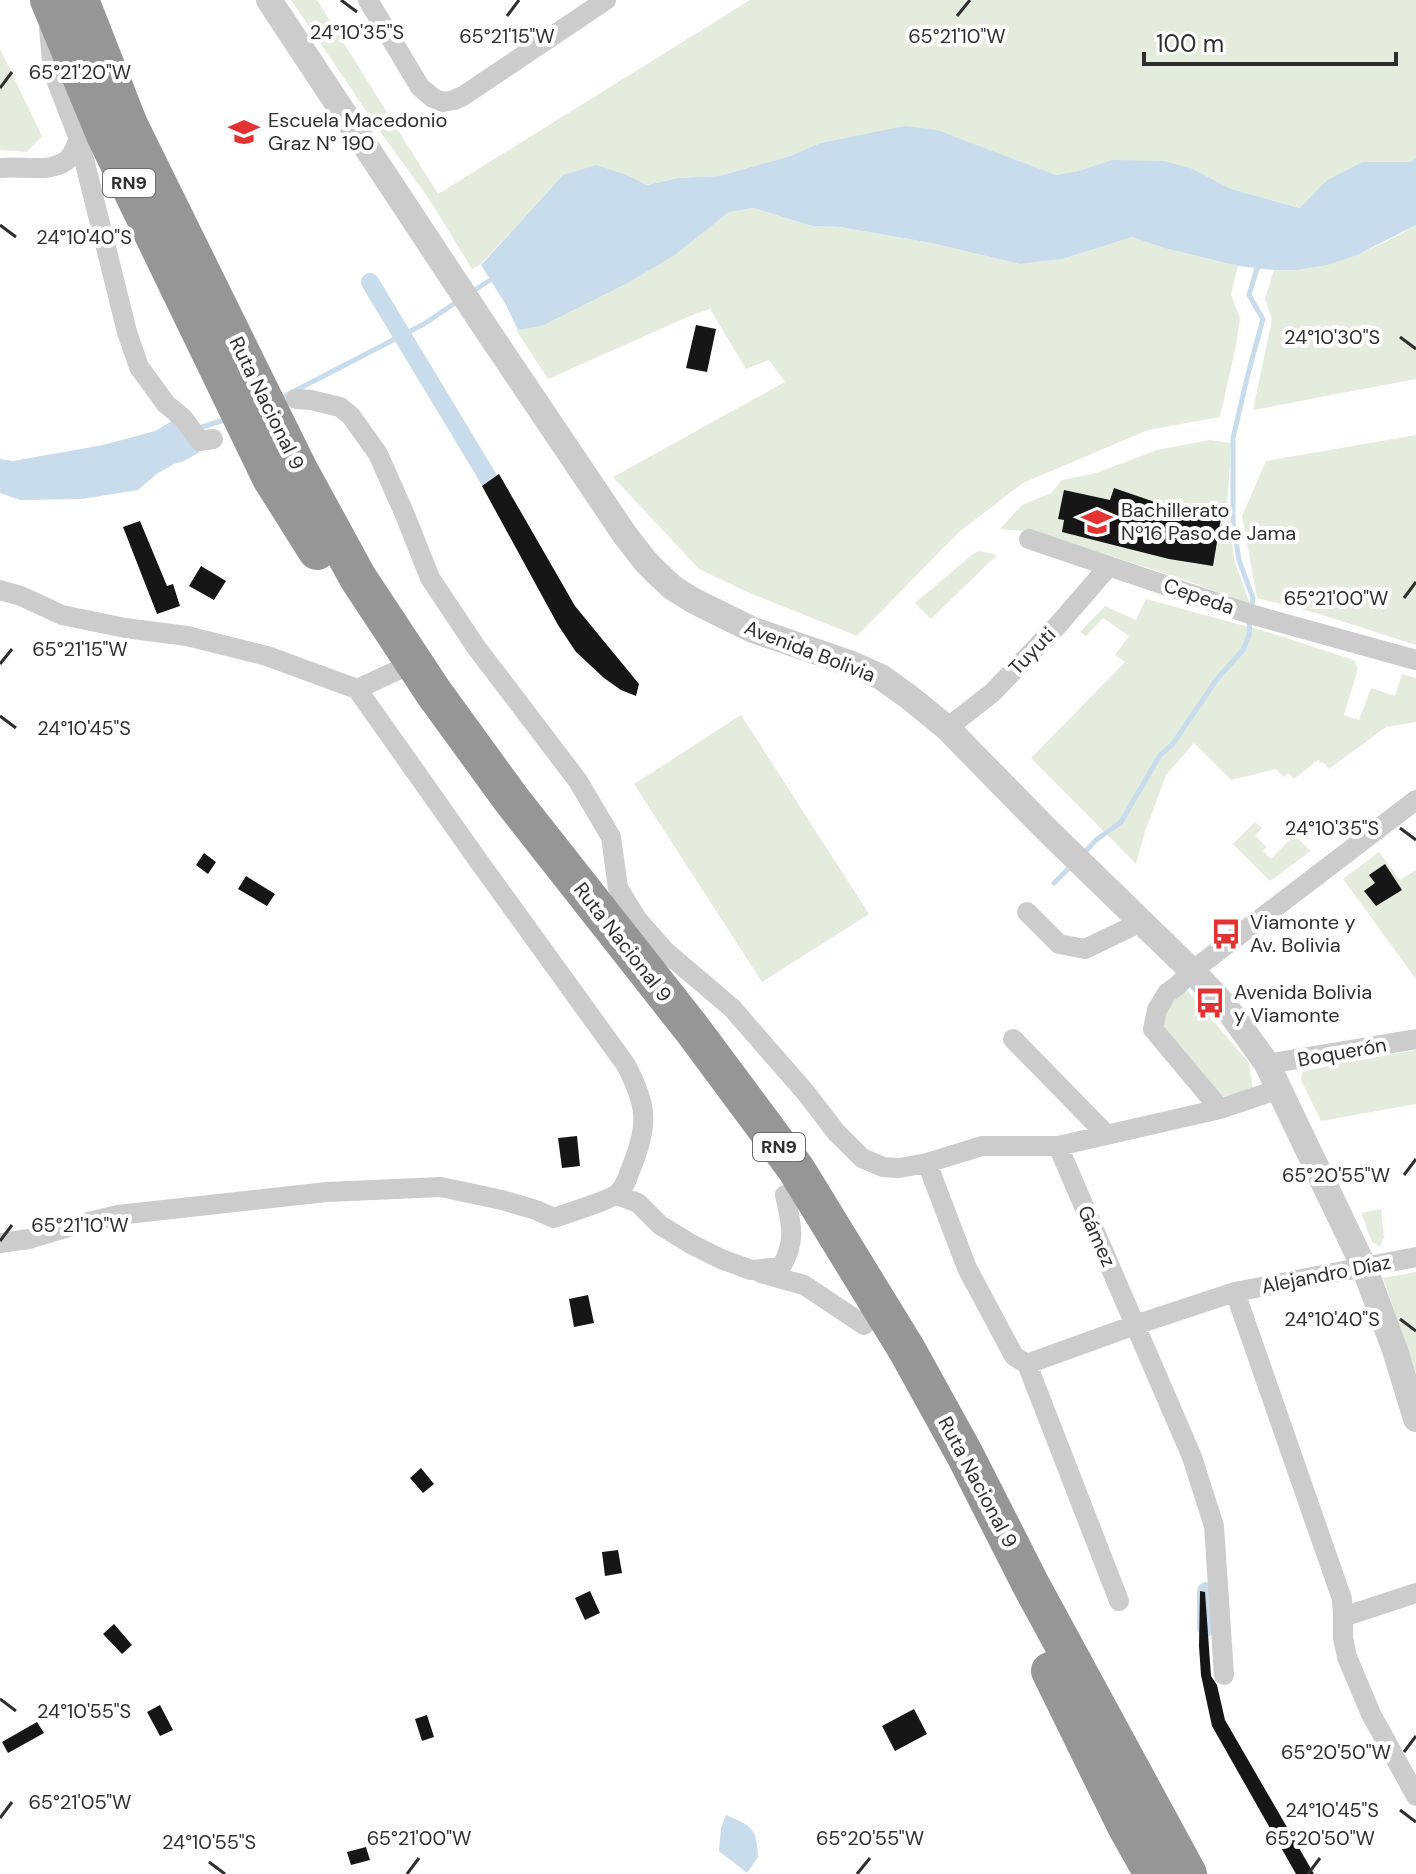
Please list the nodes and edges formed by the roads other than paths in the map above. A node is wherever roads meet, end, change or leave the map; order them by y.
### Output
1 (48, 0) edge
2 (80, 0) edge
3 (269, 0) edge
4 (368, 0) edge
5 (606, 0) edge
6 (79, 139) junction
7 (0, 168) edge
8 (228, 356) junction
9 (296, 399) dead end
10 (213, 439) dead end
11 (285, 473) junction
12 (1029, 539) dead end
13 (1109, 566) junction
14 (0, 590) edge
15 (1416, 660) edge
16 (396, 671) junction
17 (357, 689) junction
18 (947, 728) junction
19 (1416, 800) edge
20 (1027, 912) dead end
21 (1141, 922) junction
22 (1192, 971) junction
23 (1013, 1039) dead end
24 (1416, 1039) edge
25 (1267, 1064) junction
26 (1279, 1089) junction
27 (1220, 1109) junction
28 (1106, 1134) junction
29 (1058, 1146) junction
30 (927, 1163) junction
31 (617, 1195) junction
32 (785, 1195) junction
33 (0, 1243) edge
34 (1416, 1257) edge
35 (1364, 1267) junction
36 (751, 1270) junction
37 (1235, 1292) junction
38 (864, 1325) junction
39 (1135, 1325) junction
40 (1027, 1364) junction
41 (1416, 1419) edge
42 (1416, 1593) edge
43 (1119, 1601) dead end
44 (1343, 1617) junction
45 (1224, 1675) dead end
46 (1416, 1796) edge
47 (1153, 1874) edge
48 (1188, 1874) edge

1 - 6 street
1 - 8 highway, Ruta Nacional 9 / RN9
2 - 8 highway, Ruta Nacional 9 / RN9
3 - 18 street, Avenida Bolivia
4 - 5 street
6 - 7 street
6 - 10 street
8 - 11 highway, Ruta Nacional 9 / RN9
9 - 30 street
11 - 16 highway, Ruta Nacional 9 / RN9
11 - 48 highway, Ruta Nacional 9 / RN9
12 - 13 street, Cepeda
13 - 15 street, Cepeda
13 - 18 street, Tuyuti
14 - 17 street
16 - 17 street
16 - 32 highway, Ruta Nacional 9 / RN9
17 - 31 street
18 - 21 street, Avenida Bolivia
19 - 22 street
20 - 21 street
21 - 22 street, Avenida Bolivia
22 - 25 street, Avenida Bolivia
22 - 27 street
23 - 28 street
24 - 25 street, Boquerón
25 - 26 street, Avenida Bolivia
26 - 27 street
26 - 35 street, Avenida Bolivia
27 - 28 street
28 - 29 street
29 - 30 street
29 - 39 street, Gámez
30 - 40 street
31 - 33 street
31 - 36 street
32 - 36 street
32 - 38 highway, Ruta Nacional 9 / RN9
34 - 35 street, Alejandro Díaz
35 - 37 street, Alejandro Díaz
35 - 41 street, Avenida Bolivia
36 - 38 street
37 - 39 street, Alejandro Díaz
37 - 44 street
38 - 47 highway, Ruta Nacional 9 / RN9
39 - 40 street, Alejandro Díaz
39 - 45 street, Gámez
40 - 43 street
42 - 44 street
44 - 46 street

